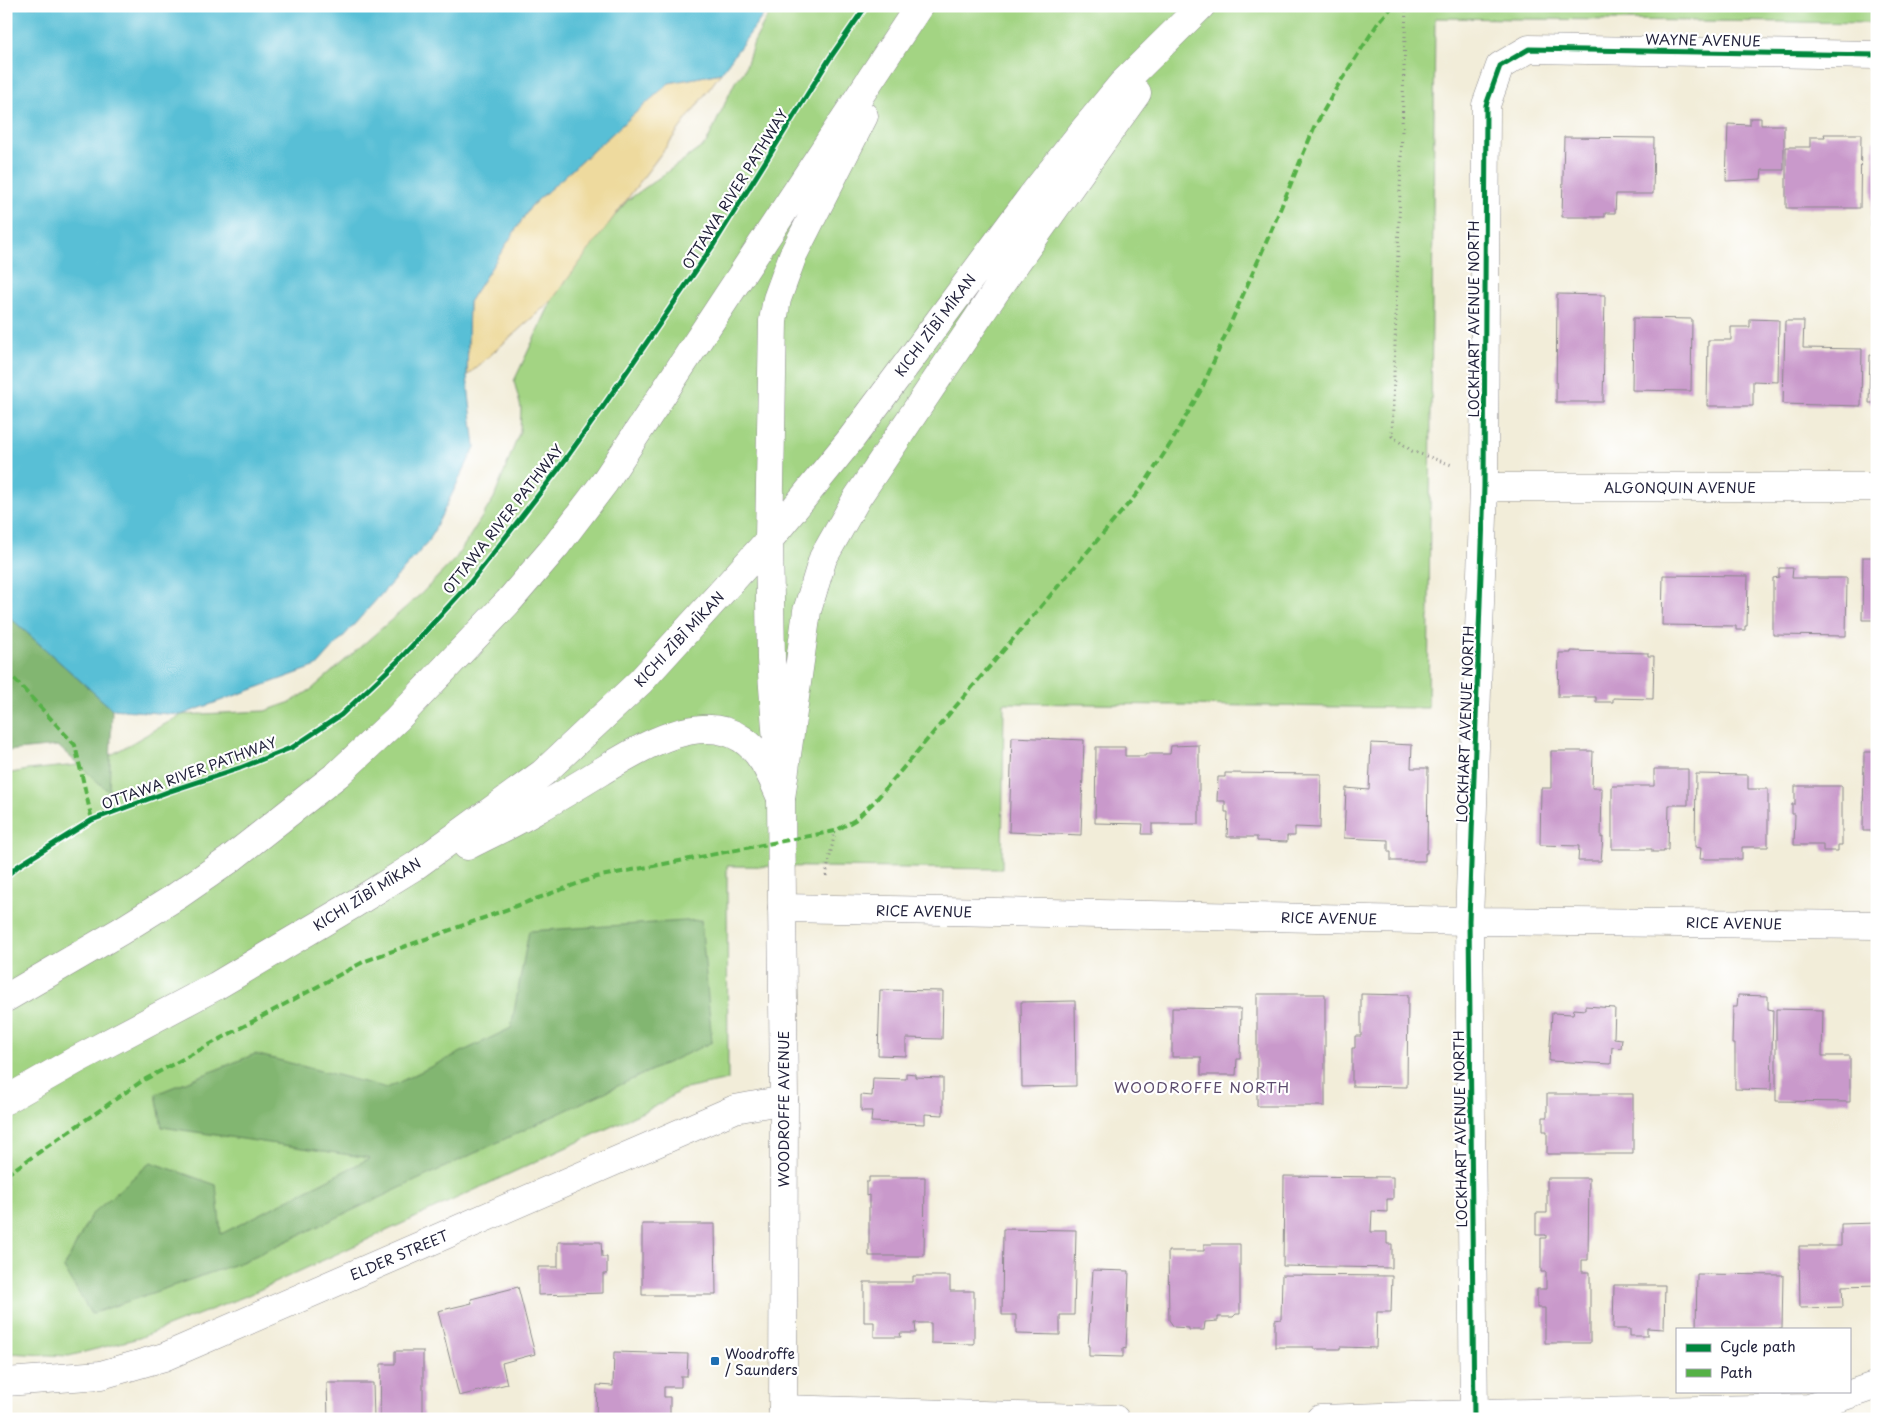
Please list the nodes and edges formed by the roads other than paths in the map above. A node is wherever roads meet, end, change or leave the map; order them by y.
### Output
1 (920, 6) edge
2 (1195, 12) edge
3 (1529, 49) joint
4 (1877, 54) edge
5 (1484, 482) junction
6 (1877, 487) edge
7 (769, 540) junction
8 (781, 798) junction
9 (354, 904) junction
10 (782, 908) junction
11 (1469, 921) junction
12 (1877, 925) edge
13 (6, 998) edge
14 (6, 1100) edge
15 (784, 1100) junction
16 (6, 1382) edge
17 (1877, 1385) edge
18 (783, 1414) edge
19 (1474, 1416) edge
20 (1115, 1419) edge
21 (1320, 1419) edge

1 - 7 main road
1 - 13 main road
2 - 7 main road, KICHI ZĪBĪ MĪKAN
2 - 8 main road
3 - 4 main road, WAYNE AVENUE
3 - 5 main road, LOCKHART AVENUE NORTH
5 - 6 main road, ALGONQUIN AVENUE
5 - 11 main road, LOCKHART AVENUE NORTH
7 - 8 main road
7 - 9 main road, KICHI ZĪBĪ MĪKAN
8 - 9 main road
8 - 10 main road, WOODROFFE AVENUE
9 - 14 main road, KICHI ZĪBĪ MĪKAN
10 - 11 main road, RICE AVENUE
10 - 15 main road, WOODROFFE AVENUE
11 - 12 main road, RICE AVENUE
11 - 19 main road, LOCKHART AVENUE NORTH
15 - 16 main road, ELDER STREET
15 - 18 main road, WOODROFFE AVENUE
17 - 19 main road
18 - 20 main road
19 - 21 main road

